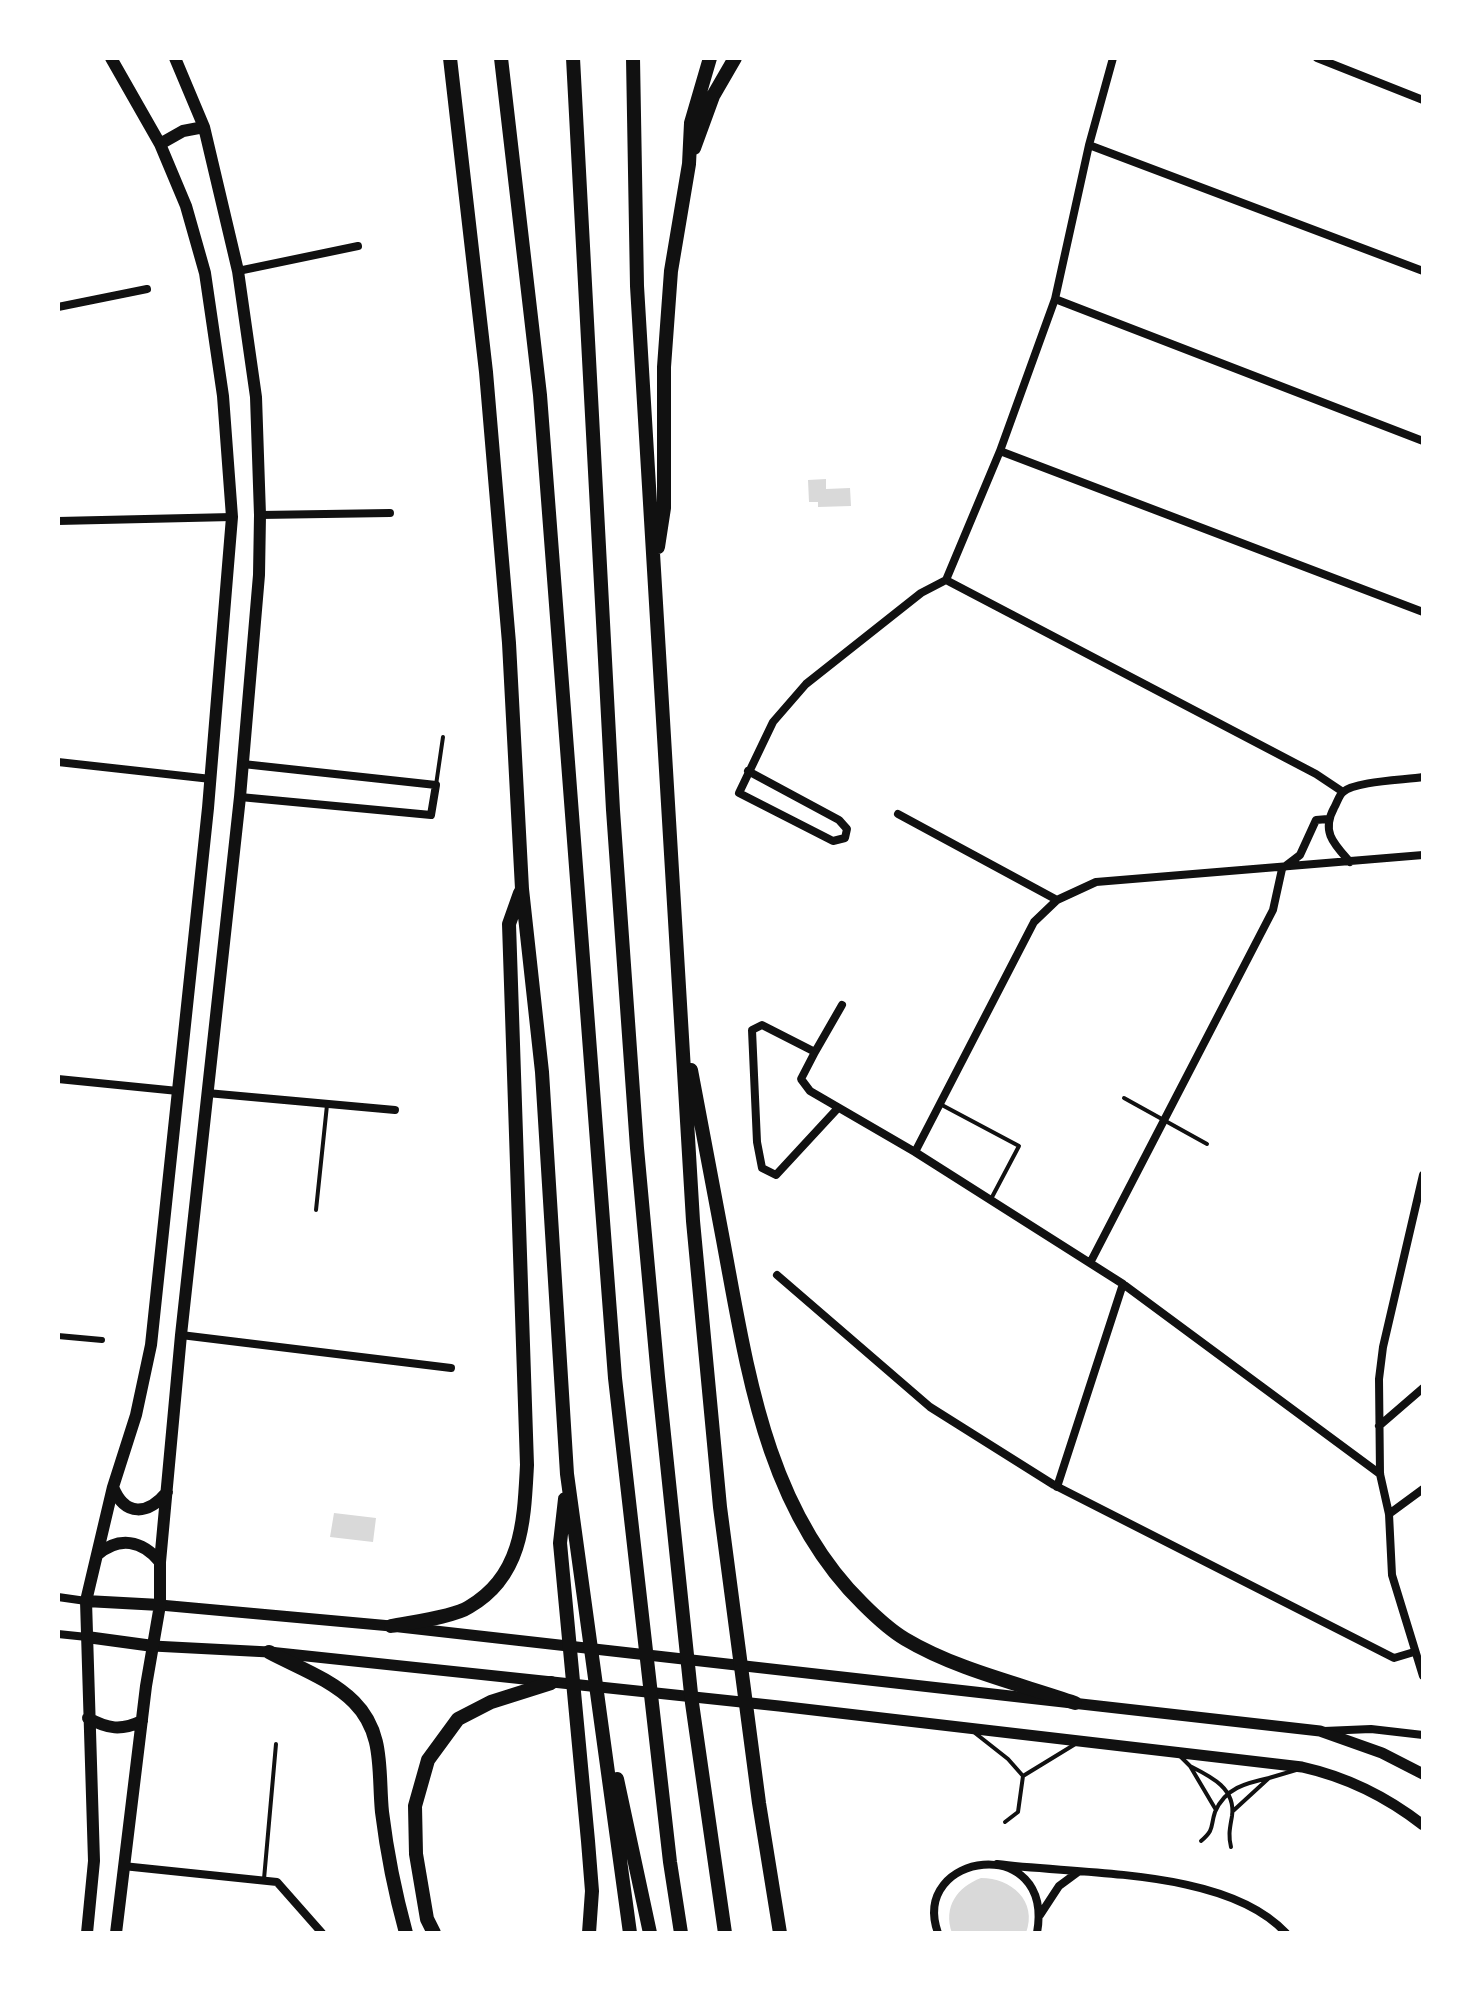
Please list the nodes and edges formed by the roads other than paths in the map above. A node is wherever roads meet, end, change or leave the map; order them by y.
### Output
1 (111, 58) edge
2 (175, 58) edge
3 (450, 58) edge
4 (501, 58) edge
5 (573, 58) edge
6 (633, 58) edge
7 (710, 58) edge
8 (735, 58) edge
9 (1113, 58) edge
10 (1317, 58) edge
11 (1423, 100) edge
12 (204, 127) junction
13 (160, 144) junction
14 (1089, 145) junction
15 (689, 164) junction
16 (358, 246) dead end
17 (238, 271) junction
18 (1423, 271) edge
19 (147, 289) dead end
20 (1055, 299) junction
21 (58, 307) edge
22 (1423, 441) edge
23 (1000, 451) junction
24 (390, 513) dead end
25 (260, 515) junction
26 (232, 517) junction
27 (58, 521) edge
28 (654, 575) junction
29 (946, 580) junction
30 (1423, 612) edge
31 (443, 737) dead end
32 (58, 762) edge
33 (243, 764) junction
34 (748, 771) junction
35 (1423, 777) edge
36 (211, 779) junction
37 (436, 785) junction
38 (1343, 792) junction
39 (240, 797) junction
40 (898, 814) dead end
41 (1328, 819) junction
42 (1423, 855) edge
43 (1350, 862) junction
44 (1282, 869) junction
45 (522, 889) junction
46 (1057, 900) junction
47 (842, 1005) dead end
48 (680, 1008) junction
49 (815, 1052) junction
50 (58, 1079) edge
51 (178, 1091) junction
52 (207, 1093) junction
53 (1124, 1098) dead end
54 (940, 1104) junction
55 (327, 1105) junction
56 (838, 1108) junction
57 (395, 1110) dead end
58 (1163, 1119) junction
59 (1207, 1144) dead end
60 (915, 1152) junction
61 (1423, 1175) edge
62 (991, 1200) junction
63 (316, 1210) dead end
64 (1090, 1263) junction
65 (777, 1275) dead end
66 (1123, 1284) junction
67 (181, 1335) junction
68 (58, 1336) edge
69 (102, 1340) dead end
70 (451, 1368) dead end
71 (1423, 1388) edge
72 (1379, 1426) junction
73 (567, 1474) junction
74 (1380, 1474) junction
75 (1057, 1486) junction
76 (113, 1487) junction
77 (1423, 1489) edge
78 (167, 1492) junction
79 (1389, 1514) junction
80 (97, 1555) junction
81 (160, 1562) junction
82 (58, 1597) edge
83 (86, 1601) junction
84 (160, 1605) junction
85 (391, 1626) junction
86 (58, 1634) edge
87 (87, 1637) junction
88 (153, 1646) junction
89 (269, 1652) junction
90 (1414, 1652) junction
91 (593, 1665) junction
92 (1423, 1676) edge
93 (551, 1683) junction
94 (1075, 1703) junction
95 (88, 1718) junction
96 (142, 1721) junction
97 (967, 1726) junction
98 (1320, 1731) junction
99 (1423, 1735) edge
100 (1082, 1740) junction
101 (276, 1744) dead end
102 (1176, 1752) junction
103 (1190, 1766) junction
104 (1302, 1767) junction
105 (1423, 1774) edge
106 (1023, 1776) junction
107 (1269, 1778) junction
108 (1228, 1795) junction
109 (1216, 1810) junction
110 (1233, 1811) junction
111 (1005, 1822) dead end
112 (1423, 1825) edge
113 (1201, 1841) dead end
114 (1231, 1847) dead end
115 (997, 1864) junction
116 (123, 1866) junction
117 (1078, 1871) junction
118 (264, 1879) junction
119 (1040, 1916) junction
120 (87, 1933) edge
121 (116, 1933) edge
122 (322, 1933) edge
123 (406, 1933) edge
124 (434, 1933) edge
125 (589, 1933) edge
126 (630, 1933) edge
127 (650, 1933) edge
128 (681, 1933) edge
129 (725, 1933) edge
130 (780, 1933) edge
131 (938, 1933) edge
132 (1037, 1933) edge
133 (1286, 1933) edge

1 - 13 main road
2 - 12 main road
3 - 45 highway
4 - 128 highway
5 - 129 highway
6 - 28 highway
7 - 15 highway
8 - 15 highway
9 - 14 street
10 - 11 street
12 - 13 main road
12 - 17 main road
13 - 26 main road
14 - 18 street
14 - 20 street
15 - 28 highway
16 - 17 street
17 - 25 main road
19 - 21 street
20 - 22 street
20 - 23 street
23 - 29 street
23 - 30 street
24 - 25 street
25 - 33 main road
26 - 27 street
26 - 36 main road
28 - 48 highway
29 - 34 street
29 - 38 street
31 - 37 lane
32 - 36 street
33 - 37 street
33 - 39 main road
34 - 34 street
35 - 38 street
36 - 51 main road
37 - 39 street
38 - 41 street
39 - 52 main road
40 - 46 street
41 - 43 street
41 - 44 street
42 - 43 street
43 - 44 street
44 - 46 street
44 - 58 street
45 - 73 highway
45 - 85 highway
46 - 54 street
47 - 49 street
48 - 94 highway
48 - 130 highway
49 - 56 street
49 - 56 street
50 - 51 street
51 - 76 main road
52 - 55 street
52 - 67 main road
53 - 58 lane
54 - 60 street
54 - 62 lane
55 - 57 street
55 - 63 lane
56 - 60 street
58 - 59 lane
58 - 64 street
60 - 62 street
61 - 72 street
62 - 64 street
64 - 66 street
65 - 75 street
66 - 74 street
66 - 75 street
67 - 70 street
67 - 78 main road
68 - 69 street
71 - 72 street
72 - 74 street
73 - 91 highway
73 - 125 highway
74 - 79 street
75 - 90 street
76 - 78 main road
76 - 80 main road
77 - 79 street
78 - 81 main road
79 - 90 street
80 - 81 main road
80 - 83 main road
81 - 84 main road
82 - 83 street
83 - 84 main road
83 - 87 main road
84 - 85 main road
84 - 88 main road
85 - 94 main road
86 - 87 street
87 - 88 main road
87 - 95 main road
88 - 89 main road
88 - 96 main road
89 - 93 main road
89 - 123 highway
90 - 92 street
91 - 126 highway
91 - 127 highway
93 - 97 main road
93 - 124 highway
94 - 98 main road
95 - 96 main road
95 - 120 main road
96 - 116 main road
97 - 100 main road
97 - 106 lane
98 - 99 street
98 - 105 main road
100 - 102 main road
100 - 106 lane
101 - 118 lane
102 - 103 lane
102 - 104 main road
103 - 108 lane
103 - 109 lane
104 - 107 lane
104 - 112 main road
106 - 111 lane
107 - 108 lane
107 - 110 lane
108 - 109 lane
108 - 110 lane
109 - 113 lane
110 - 114 lane
115 - 117 street
115 - 119 street
115 - 131 street
116 - 118 street
116 - 121 main road
117 - 119 street
117 - 133 street
118 - 122 street
119 - 132 street

